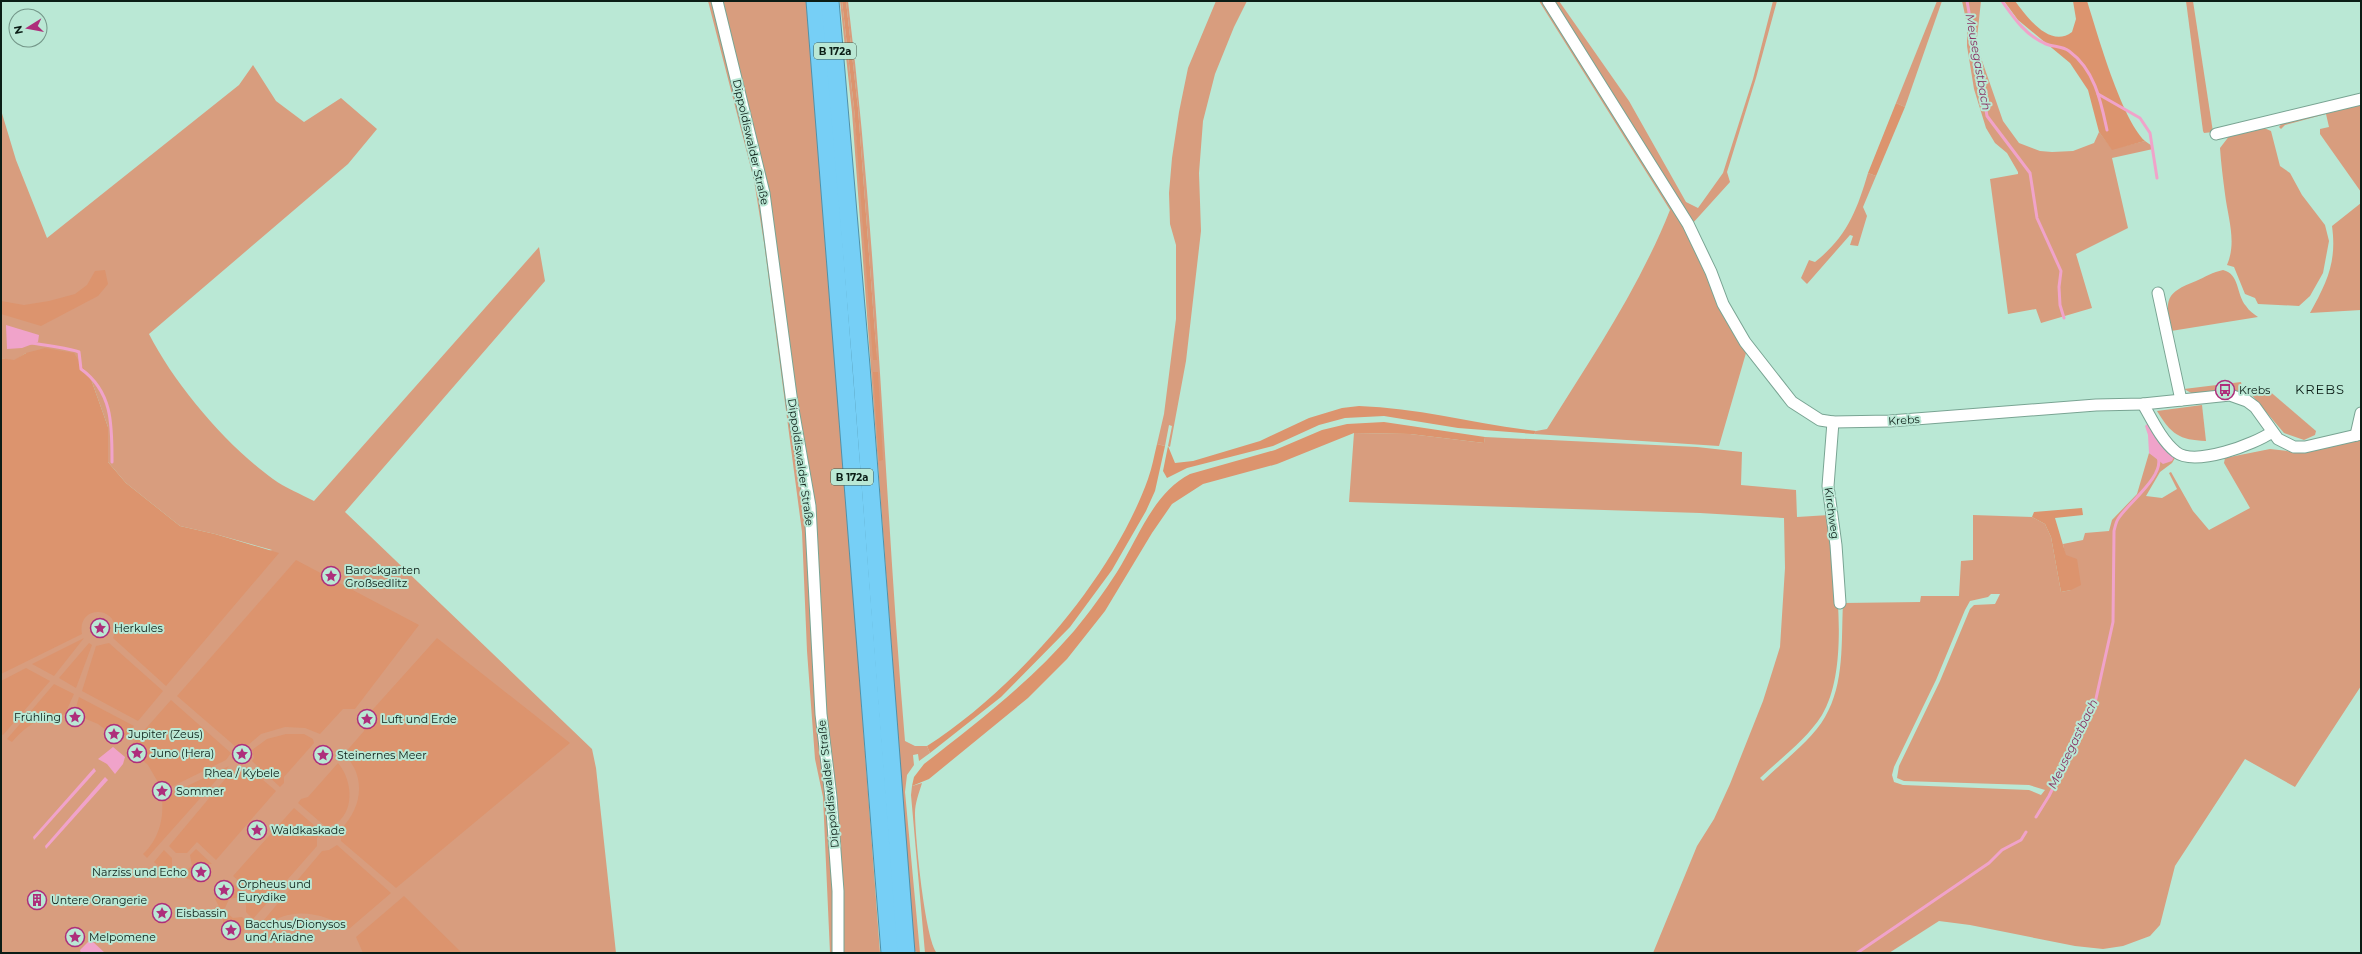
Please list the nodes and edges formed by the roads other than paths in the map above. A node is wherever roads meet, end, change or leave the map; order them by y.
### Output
1 (716, 1) edge
2 (815, 1) edge
3 (830, 1) edge
4 (1548, 1) edge
5 (2361, 99) edge
6 (2216, 134) dead end
7 (2158, 293) dead end
8 (2181, 400) junction
9 (2144, 404) junction
10 (2361, 413) edge
11 (1833, 422) junction
12 (2272, 432) junction
13 (2359, 434) edge
14 (1840, 603) dead end
15 (838, 953) edge
16 (890, 953) edge
17 (906, 953) edge

1 - 15 street, Dippoldiswalder Straße
2 - 16 highway, B 172a
3 - 17 highway, B 172a
4 - 11 street, Krebs
5 - 6 street
7 - 8 street
8 - 9 street, Krebs
8 - 12 street, Krebs
9 - 11 street, Krebs
9 - 12 street
10 - 13 street, Krebs
11 - 14 street, Kirchweg
12 - 13 street, Krebs

